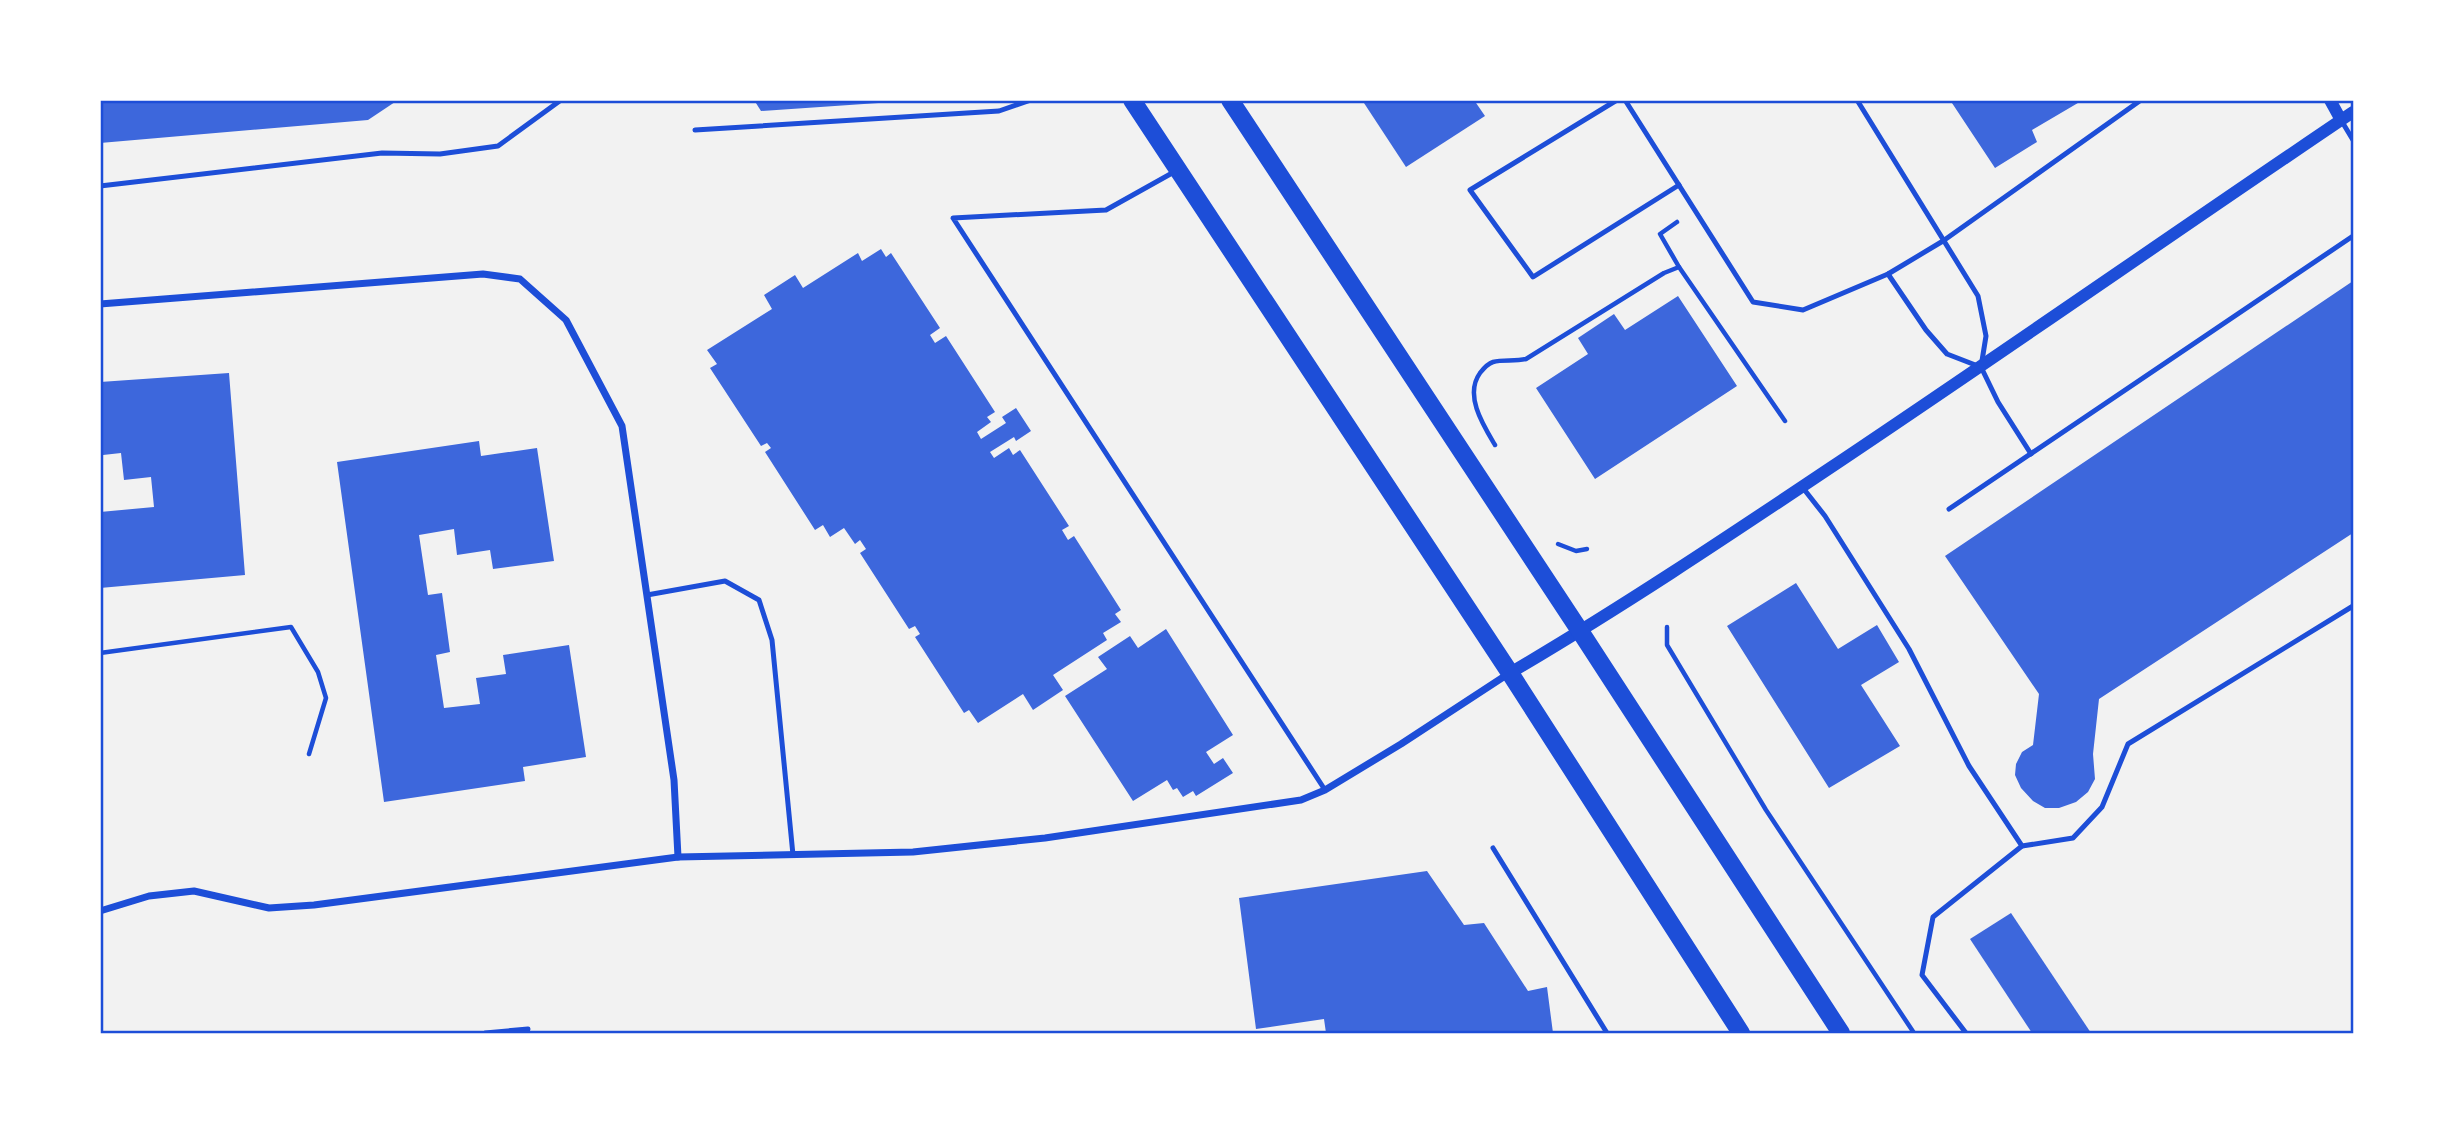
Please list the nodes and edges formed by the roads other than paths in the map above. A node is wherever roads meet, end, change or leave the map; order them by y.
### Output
1 (561, 100) edge
2 (1031, 100) edge
3 (1132, 100) edge
4 (1230, 100) edge
5 (1617, 100) edge
6 (1625, 100) edge
7 (1857, 100) edge
8 (2141, 100) edge
9 (2330, 100) edge
10 (2353, 112) edge
11 (2341, 120) junction
12 (695, 130) dead end
13 (2353, 139) edge
14 (1178, 170) junction
15 (1679, 185) junction
16 (100, 187) edge
17 (2353, 236) edge
18 (1943, 241) junction
19 (1888, 274) junction
20 (100, 304) edge
21 (1981, 367) junction
22 (2031, 454) junction
23 (1802, 487) junction
24 (1949, 509) dead end
25 (647, 595) junction
26 (2353, 606) edge
27 (1580, 631) junction
28 (1510, 673) junction
29 (1325, 790) junction
30 (2022, 846) junction
31 (1493, 848) dead end
32 (793, 855) junction
33 (678, 857) junction
34 (100, 911) edge
35 (528, 1029) dead end
36 (485, 1033) edge
37 (1607, 1033) edge
38 (1741, 1033) edge
39 (1841, 1033) edge
40 (1966, 1033) edge

1 - 16 lane
2 - 12 lane
3 - 14 main road
4 - 27 main road
5 - 15 lane
6 - 15 lane
7 - 18 lane
8 - 18 lane
9 - 11 street
10 - 11 street
11 - 13 lane
11 - 21 street
14 - 28 main road
14 - 29 lane
15 - 19 lane
17 - 22 lane
18 - 19 lane
18 - 21 lane
19 - 21 lane
20 - 25 street
21 - 22 lane
21 - 23 street
22 - 24 lane
23 - 27 street
23 - 30 lane
25 - 32 lane
25 - 33 street
26 - 30 lane
27 - 28 street
27 - 39 main road
28 - 29 street
28 - 38 main road
29 - 32 street
30 - 40 lane
31 - 37 lane
32 - 33 street
33 - 34 street
35 - 36 lane

